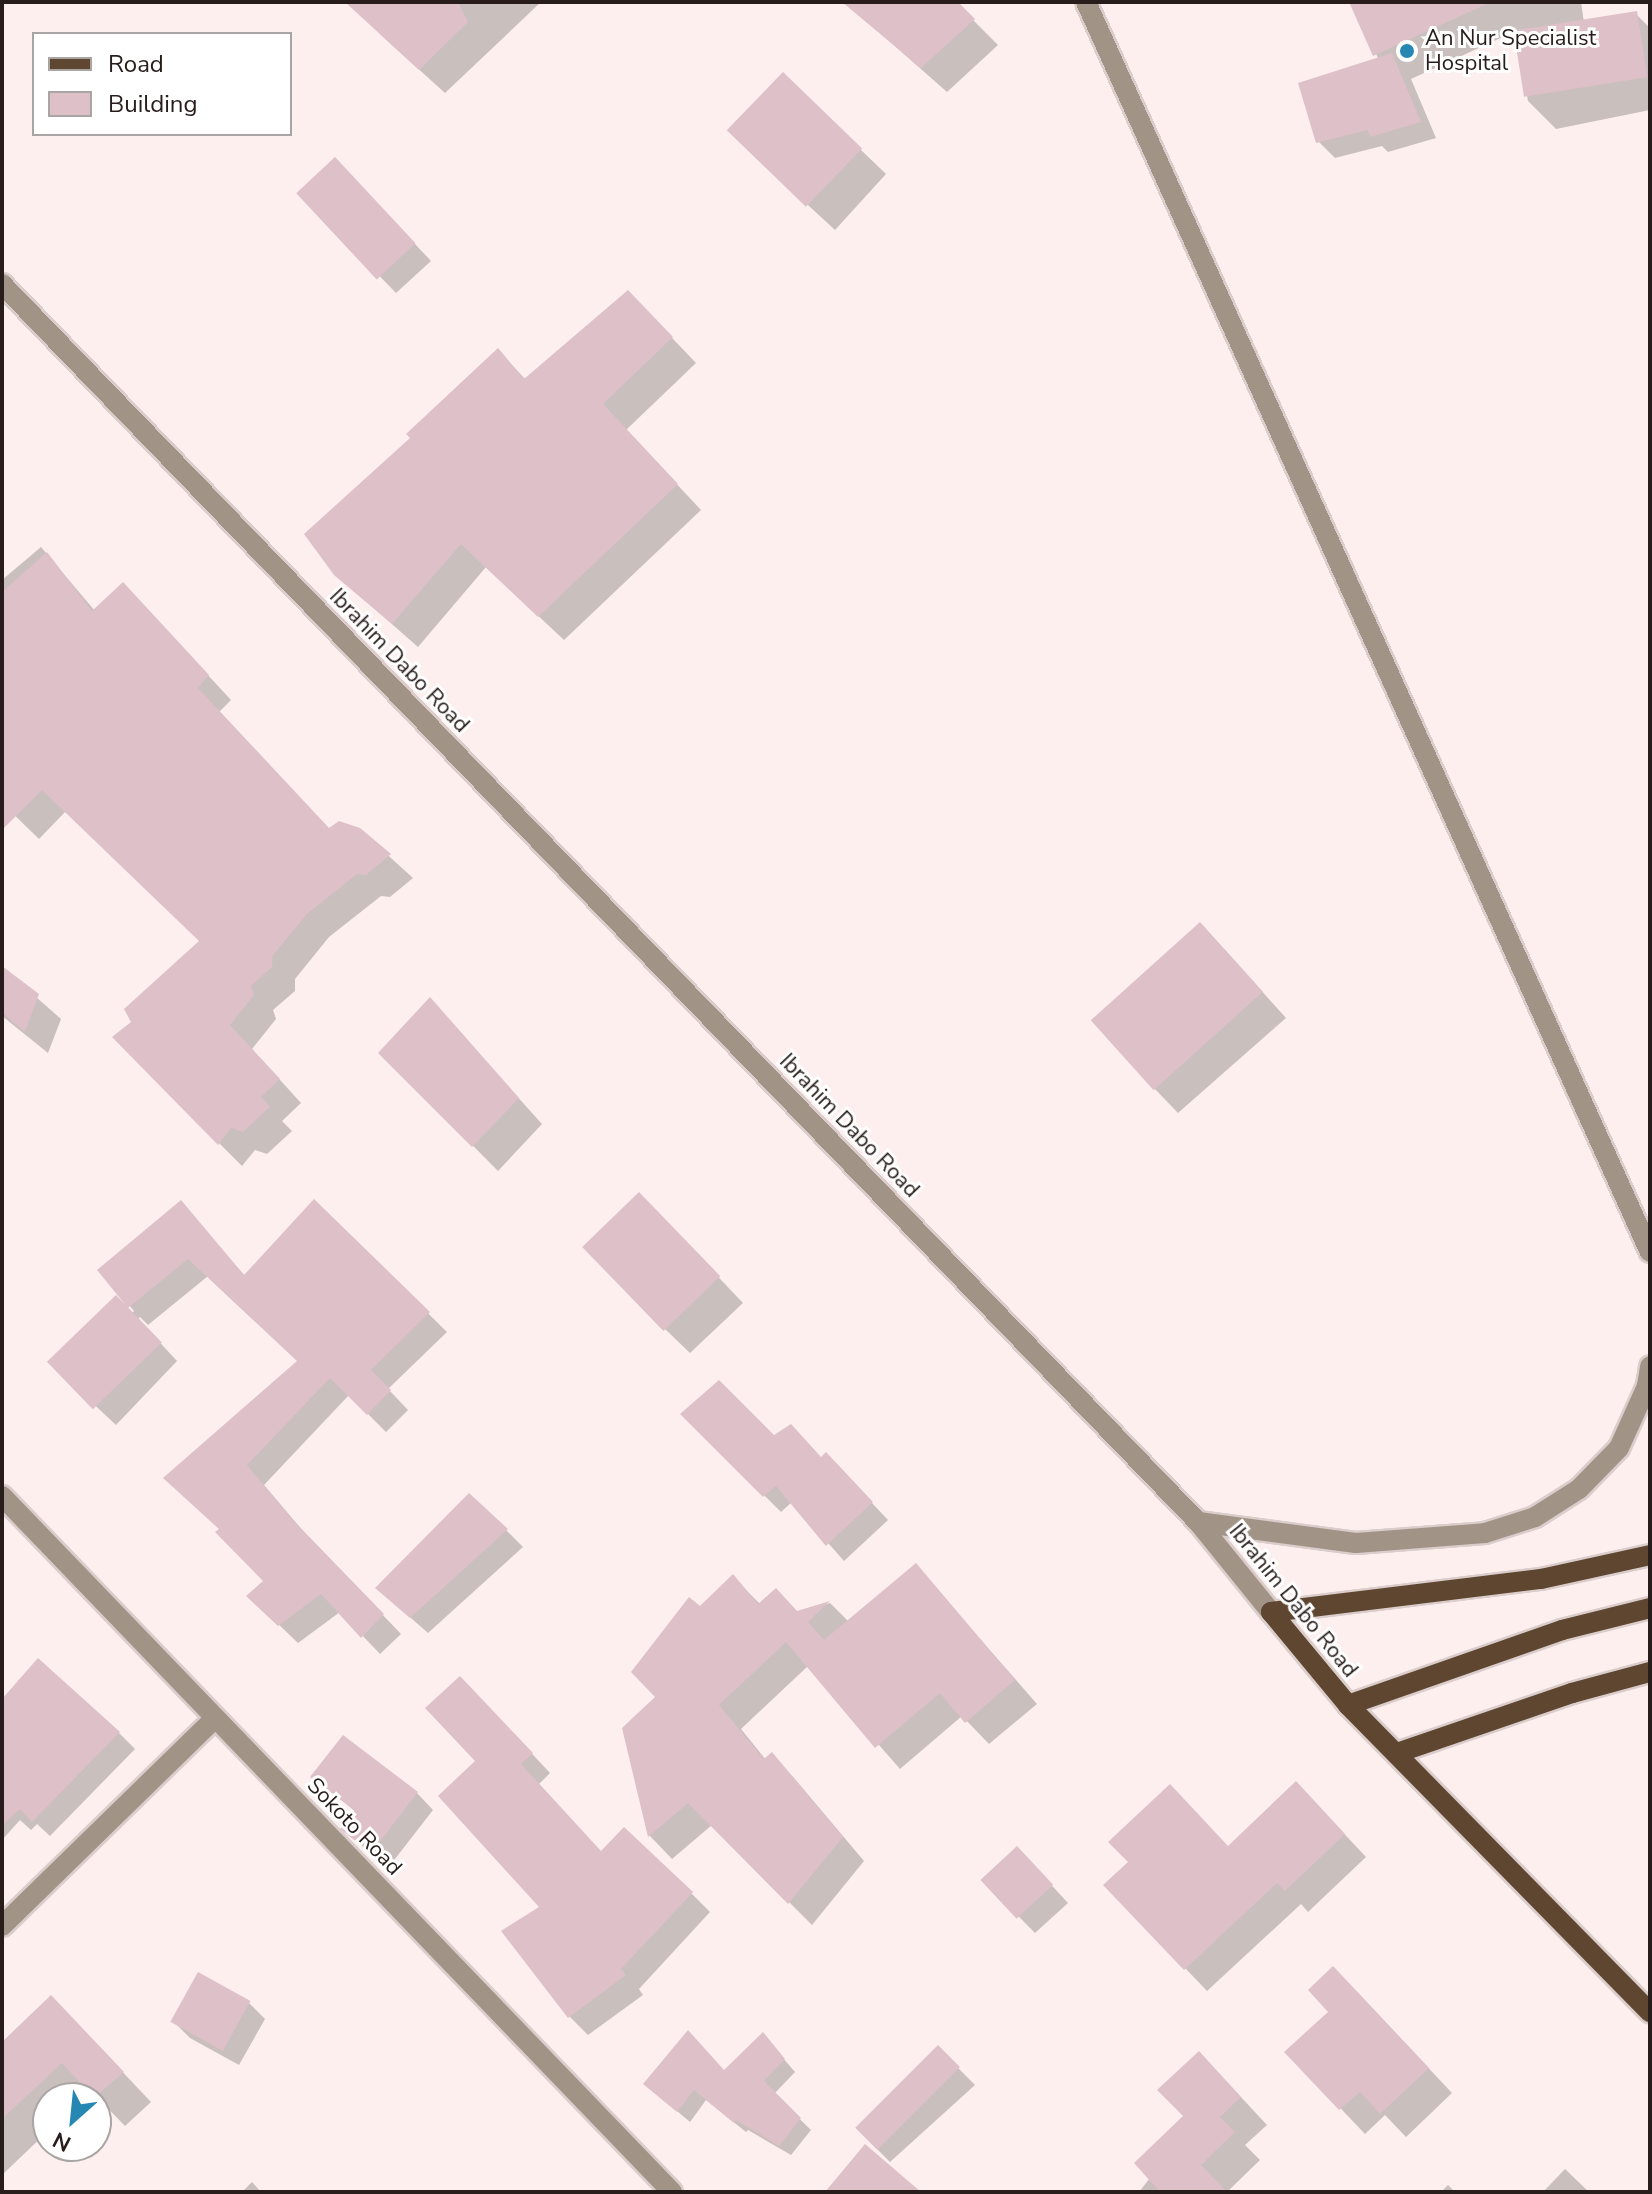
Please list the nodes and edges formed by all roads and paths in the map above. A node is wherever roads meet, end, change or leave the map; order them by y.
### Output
1 (1086, 2) edge
2 (2, 284) edge
3 (1650, 1252) edge
4 (1650, 1366) edge
5 (2, 1496) edge
6 (1198, 1522) junction
7 (1650, 1555) edge
8 (1650, 1608) edge
9 (1271, 1612) junction
10 (1650, 1672) edge
11 (1348, 1705) junction
12 (215, 1718) junction
13 (1397, 1753) junction
14 (2, 1926) edge
15 (1650, 2012) edge
16 (672, 2192) edge

1 - 3 street
2 - 6 street, Ibrahim Dabo Road
4 - 6 street
5 - 12 street, Sokoto Road
6 - 9 street, Ibrahim Dabo Road
7 - 9 main road
8 - 11 main road
9 - 11 main road, Ibrahim Dabo Road
10 - 13 main road
11 - 13 main road, Ibrahim Dabo Road
12 - 14 street
12 - 16 street, Sokoto Road
13 - 15 main road, Ibrahim Dabo Road

